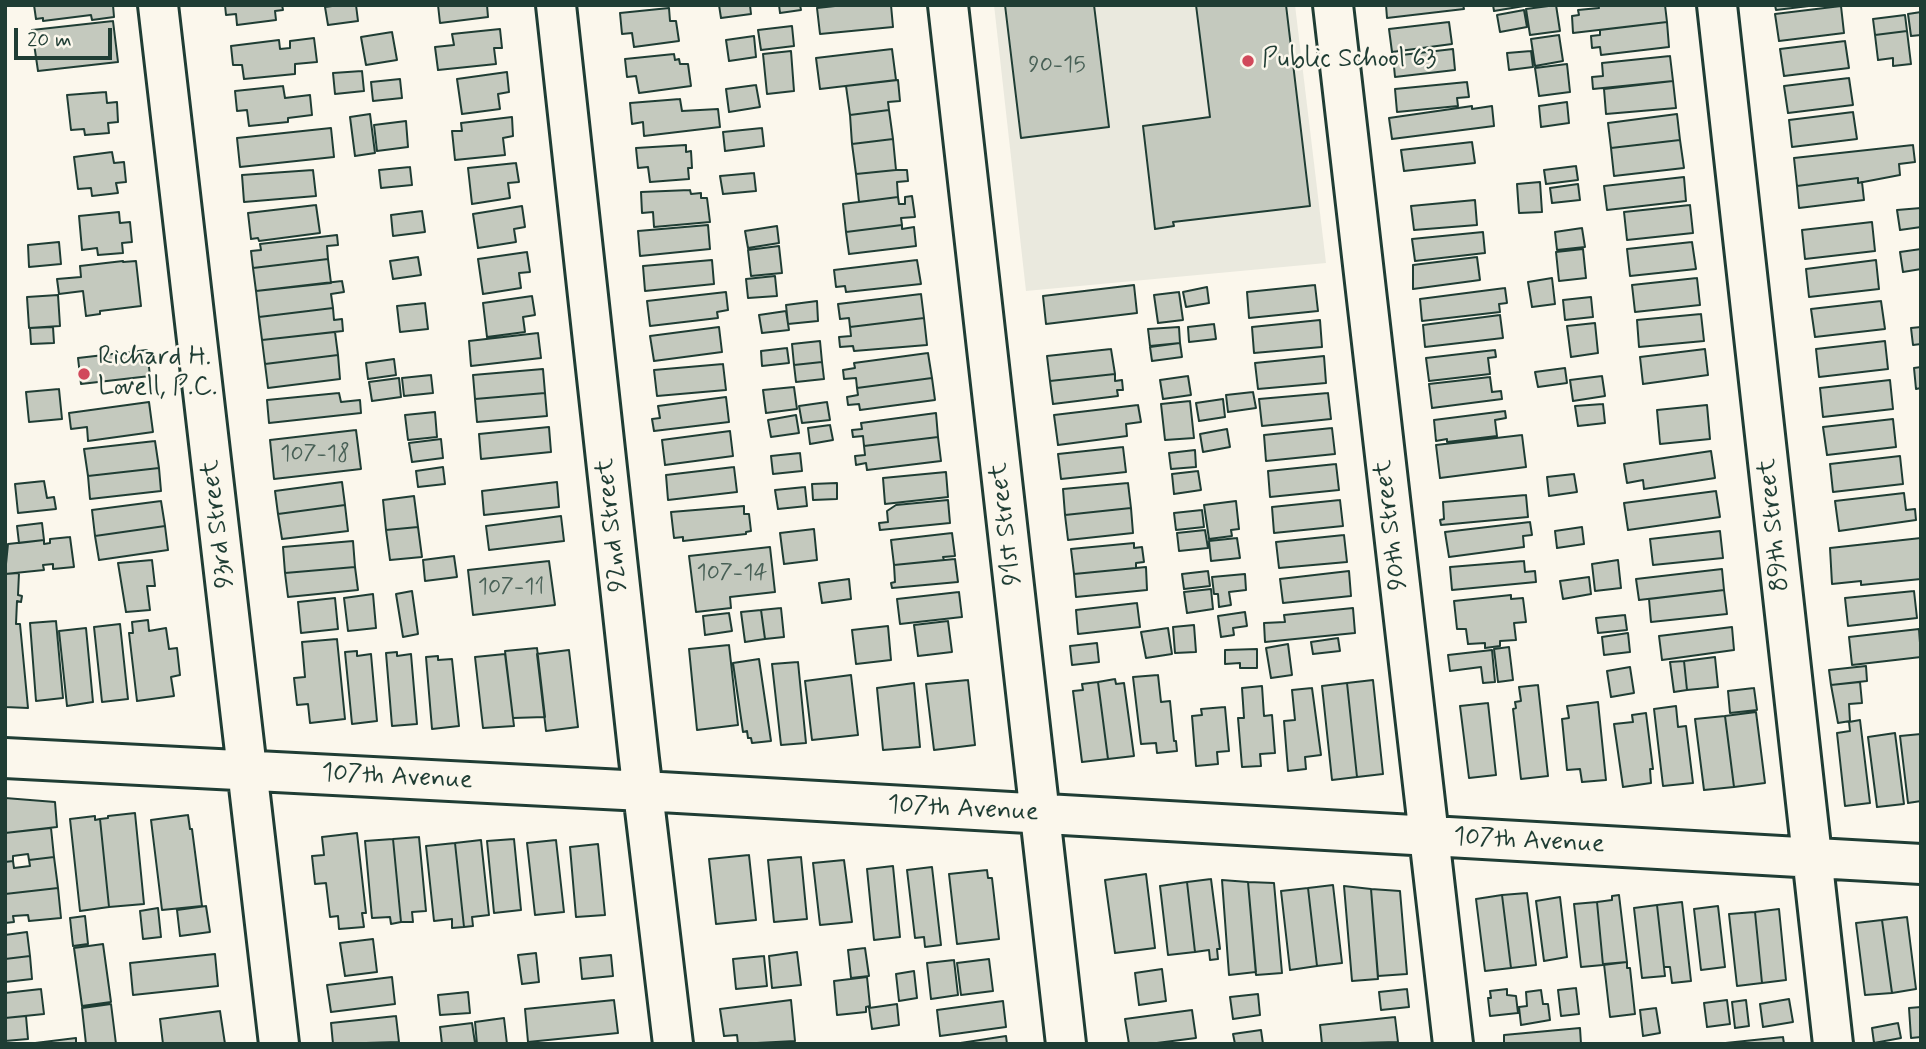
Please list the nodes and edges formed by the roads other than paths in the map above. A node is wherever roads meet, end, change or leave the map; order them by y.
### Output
1 (158, 5) edge
2 (556, 5) edge
3 (948, 5) edge
4 (1333, 5) edge
5 (1717, 5) edge
6 (5, 758) edge
7 (247, 769) junction
8 (643, 791) junction
9 (1041, 814) junction
10 (1428, 836) junction
11 (1812, 859) junction
12 (1921, 864) edge
13 (279, 1044) edge
14 (673, 1044) edge
15 (1066, 1044) edge
16 (1453, 1044) edge
17 (1833, 1044) edge

1 - 7 street, 93rd Street
2 - 8 street, 92nd Street
3 - 9 street, 91st Street
4 - 10 street, 90th Street
5 - 11 street, 89th Street
6 - 7 street, 107th Avenue
7 - 8 street, 107th Avenue
7 - 13 street, 93rd Street
8 - 9 street, 107th Avenue
8 - 14 street, 92nd Street
9 - 10 street, 107th Avenue
9 - 15 street, 91st Street
10 - 11 street, 107th Avenue
10 - 16 street, 90th Street
11 - 12 street, 107th Avenue
11 - 17 street, 89th Street

